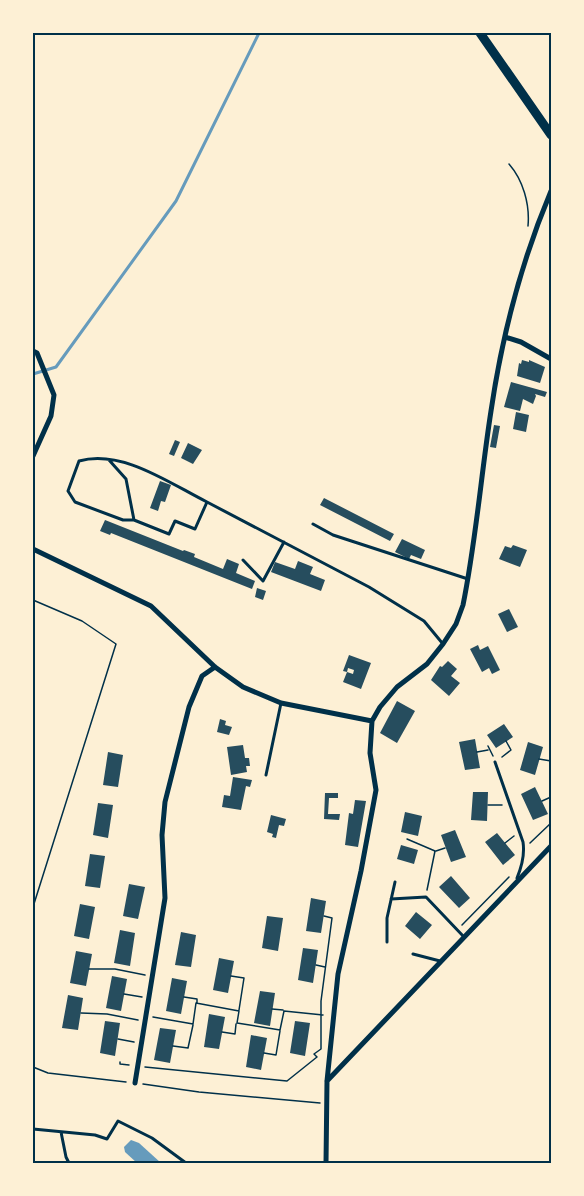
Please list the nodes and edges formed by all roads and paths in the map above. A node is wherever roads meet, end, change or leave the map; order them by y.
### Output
1 (480, 33) edge
2 (551, 135) edge
3 (509, 164) dead end
4 (551, 191) edge
5 (528, 230) dead end
6 (505, 337) junction
7 (35, 352) edge
8 (551, 359) edge
9 (33, 456) edge
10 (109, 459) junction
11 (207, 501) junction
12 (134, 520) junction
13 (312, 524) dead end
14 (284, 542) junction
15 (33, 549) edge
16 (243, 560) dead end
17 (468, 579) junction
18 (33, 600) edge
19 (443, 644) junction
20 (215, 667) junction
21 (281, 703) junction
22 (372, 722) junction
23 (506, 741) dead end
24 (477, 752) dead end
25 (539, 759) dead end
26 (495, 762) junction
27 (551, 764) edge
28 (266, 775) dead end
29 (551, 797) edge
30 (542, 801) dead end
31 (509, 804) junction
32 (488, 805) dead end
33 (551, 823) edge
34 (520, 832) junction
35 (407, 839) dead end
36 (505, 843) dead end
37 (551, 846) edge
38 (445, 848) dead end
39 (525, 849) junction
40 (435, 851) junction
41 (523, 863) junction
42 (395, 882) dead end
43 (516, 883) junction
44 (426, 897) junction
45 (392, 898) junction
46 (33, 907) edge
47 (324, 916) dead end
48 (457, 930) junction
49 (464, 937) junction
50 (387, 942) dead end
51 (413, 954) dead end
52 (441, 961) junction
53 (316, 966) dead end
54 (326, 967) junction
55 (89, 969) dead end
56 (152, 976) junction
57 (231, 976) dead end
58 (124, 994) dead end
59 (184, 997) dead end
60 (149, 998) junction
61 (196, 1004) junction
62 (272, 1009) dead end
63 (239, 1011) junction
64 (284, 1011) junction
65 (81, 1013) dead end
66 (322, 1015) junction
67 (145, 1018) junction
68 (237, 1023) junction
69 (193, 1024) junction
70 (280, 1030) junction
71 (222, 1032) dead end
72 (118, 1039) dead end
73 (141, 1043) junction
74 (173, 1046) dead end
75 (264, 1053) dead end
76 (120, 1062) dead end
77 (137, 1066) junction
78 (33, 1067) edge
79 (327, 1082) junction
80 (135, 1083) junction
81 (327, 1104) junction
82 (33, 1129) edge
83 (61, 1132) junction
84 (69, 1163) edge
85 (186, 1163) edge
86 (326, 1163) edge

1 - 2 highway
3 - 5 path
4 - 6 street
6 - 8 street
6 - 17 street
7 - 9 street
10 - 11 lane
10 - 12 lane
10 - 12 lane
11 - 12 lane
11 - 14 lane
13 - 17 lane
14 - 16 lane
14 - 19 lane
15 - 20 street
17 - 19 street
18 - 46 path
19 - 22 street
20 - 21 street
20 - 56 street
21 - 22 street
21 - 28 lane
22 - 79 street
23 - 26 path
24 - 26 path
25 - 27 path
26 - 31 lane
29 - 30 path
31 - 32 path
31 - 34 lane
33 - 39 path
34 - 36 path
34 - 39 lane
35 - 40 path
37 - 43 street
38 - 40 path
39 - 41 lane
40 - 44 path
41 - 43 lane
41 - 48 path
42 - 45 lane
43 - 49 street
44 - 45 lane
44 - 48 lane
45 - 50 lane
47 - 54 path
48 - 49 lane
49 - 52 street
51 - 52 lane
52 - 79 street
53 - 54 path
54 - 66 path
55 - 56 path
56 - 60 street
57 - 63 path
58 - 60 path
59 - 61 path
60 - 67 street
61 - 63 path
61 - 69 path
62 - 64 path
63 - 68 path
64 - 66 path
64 - 70 path
65 - 67 path
66 - 77 path
67 - 69 path
67 - 73 street
68 - 70 path
68 - 71 path
69 - 74 path
70 - 75 path
72 - 73 path
73 - 77 street
76 - 77 path
77 - 80 street
78 - 80 path
79 - 81 street
80 - 81 path
81 - 86 street
82 - 83 lane
83 - 84 lane
83 - 85 lane

